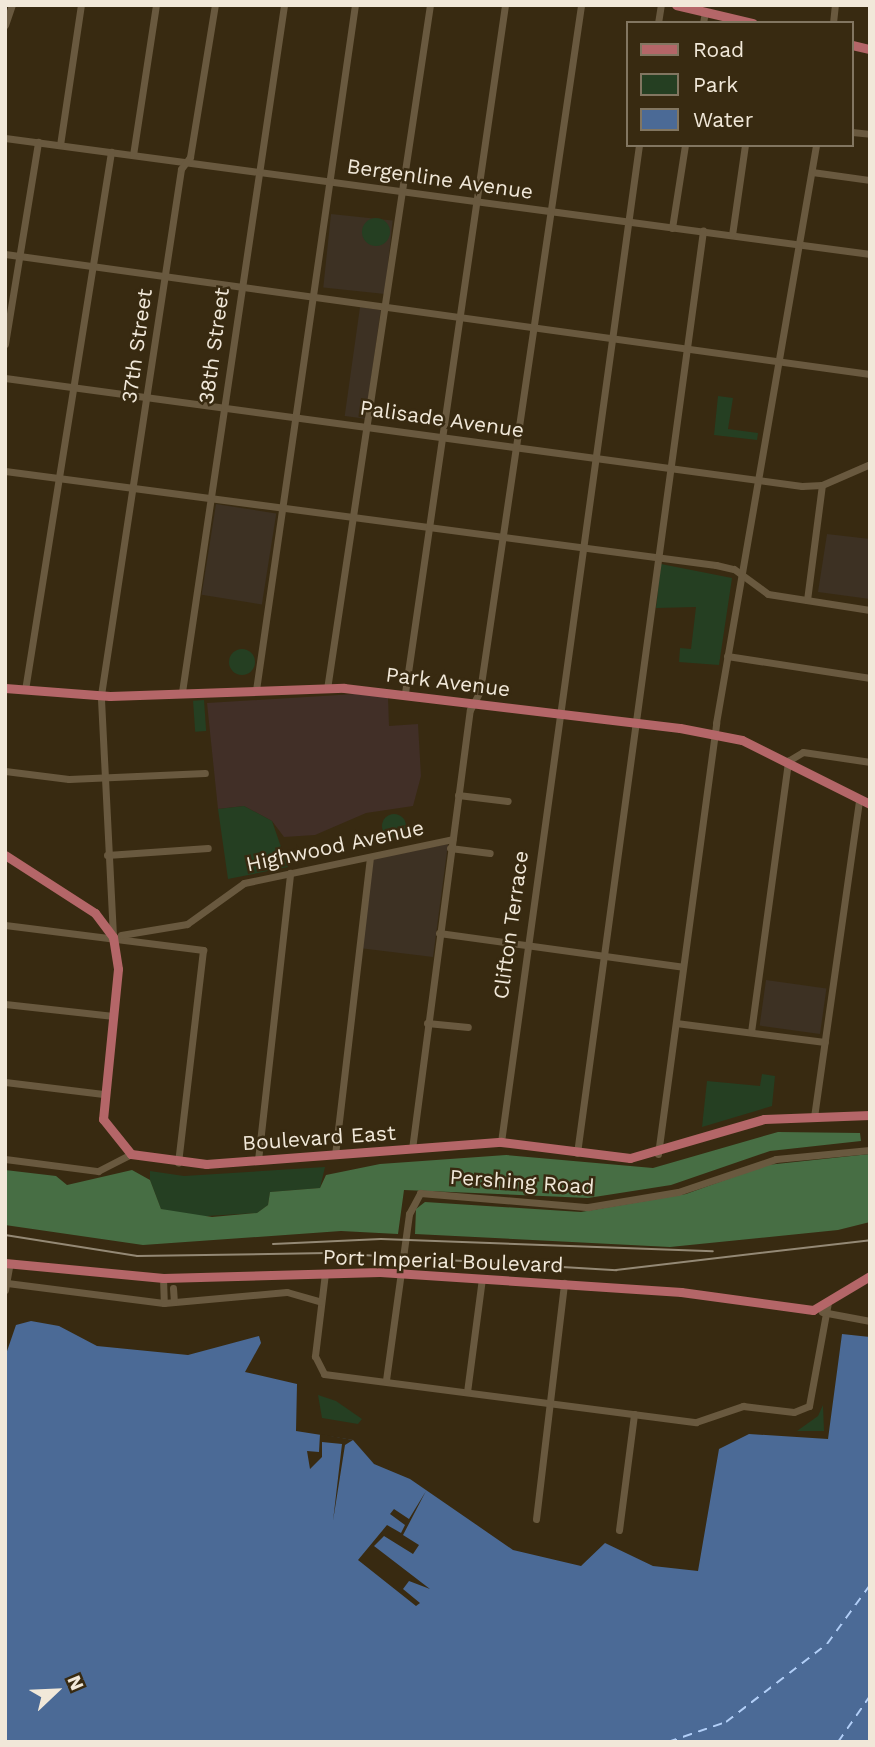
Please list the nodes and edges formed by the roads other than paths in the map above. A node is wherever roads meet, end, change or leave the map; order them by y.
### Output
1 (12, 5) edge
2 (81, 5) edge
3 (156, 5) edge
4 (215, 5) edge
5 (284, 5) edge
6 (355, 5) edge
7 (430, 5) edge
8 (505, 5) edge
9 (581, 5) edge
10 (676, 5) edge
11 (688, 7) edge
12 (705, 12) junction
13 (703, 21) edge
14 (744, 21) edge
15 (5, 25) edge
16 (5, 138) edge
17 (37, 142) junction
18 (60, 145) junction
19 (639, 147) edge
20 (685, 147) edge
21 (745, 147) edge
22 (816, 147) edge
23 (111, 152) junction
24 (133, 155) junction
25 (186, 163) junction
26 (812, 172) junction
27 (257, 173) junction
28 (870, 180) edge
29 (329, 182) junction
30 (403, 191) junction
31 (477, 202) junction
32 (550, 212) junction
33 (627, 222) junction
34 (672, 228) junction
35 (703, 231) junction
36 (732, 235) junction
37 (799, 244) junction
38 (5, 254) edge
39 (870, 254) edge
40 (19, 256) junction
41 (93, 266) junction
42 (165, 275) junction
43 (240, 285) junction
44 (314, 294) junction
45 (386, 305) junction
46 (460, 315) junction
47 (534, 326) junction
48 (610, 335) junction
49 (5, 344) edge
50 (687, 346) junction
51 (778, 358) junction
52 (870, 374) edge
53 (5, 378) edge
54 (72, 387) junction
55 (147, 396) junction
56 (223, 407) junction
57 (296, 416) junction
58 (370, 426) junction
59 (443, 436) junction
60 (516, 447) junction
61 (592, 456) junction
62 (870, 464) edge
63 (669, 467) junction
64 (5, 471) edge
65 (59, 478) junction
66 (758, 480) junction
67 (822, 485) junction
68 (133, 487) junction
69 (210, 496) junction
70 (283, 506) junction
71 (357, 516) junction
72 (430, 526) junction
73 (504, 536) junction
74 (580, 547) junction
75 (656, 557) junction
76 (741, 576) junction
77 (807, 600) junction
78 (870, 610) edge
79 (727, 656) junction
80 (870, 678) edge
81 (5, 688) edge
82 (327, 689) junction
83 (25, 690) junction
84 (257, 690) junction
85 (182, 692) junction
86 (405, 694) junction
87 (100, 695) junction
88 (475, 702) junction
89 (556, 713) junction
90 (634, 722) junction
91 (715, 734) junction
92 (788, 761) junction
93 (870, 762) edge
94 (5, 771) edge
95 (205, 773) dead end
96 (103, 778) junction
97 (458, 795) junction
98 (859, 799) junction
99 (508, 801) dead end
100 (870, 804) edge
101 (452, 839) junction
102 (208, 848) dead end
103 (450, 848) junction
104 (490, 853) dead end
105 (5, 855) edge
106 (107, 855) junction
107 (370, 857) junction
108 (290, 873) junction
109 (5, 925) edge
110 (439, 933) junction
111 (113, 937) junction
112 (527, 945) junction
113 (604, 956) junction
114 (683, 967) junction
115 (5, 1004) edge
116 (113, 1016) junction
117 (427, 1023) junction
118 (676, 1023) junction
119 (468, 1027) dead end
120 (751, 1032) junction
121 (825, 1042) junction
122 (5, 1082) edge
123 (103, 1094) junction
124 (870, 1115) edge
125 (814, 1117) junction
126 (501, 1142) junction
127 (412, 1149) junction
128 (870, 1150) edge
129 (577, 1153) junction
130 (131, 1154) junction
131 (658, 1154) junction
132 (335, 1155) junction
133 (5, 1159) edge
134 (258, 1160) junction
135 (178, 1163) junction
136 (7, 1263) edge
137 (325, 1273) junction
138 (870, 1276) edge
139 (163, 1278) junction
140 (482, 1278) junction
141 (564, 1283) junction
142 (6, 1286) edge
143 (173, 1288) dead end
144 (321, 1301) junction
145 (174, 1302) junction
146 (828, 1302) junction
147 (164, 1303) junction
148 (813, 1310) junction
149 (826, 1313) junction
150 (870, 1321) edge
151 (386, 1380) junction
152 (467, 1392) junction
153 (550, 1403) junction
154 (634, 1413) junction
155 (536, 1519) dead end
156 (619, 1530) dead end

1 - 15 street
2 - 18 street
3 - 24 street
4 - 25 street, 37th Street
5 - 27 street, 38th Street
6 - 29 street
7 - 30 street
8 - 31 street
9 - 32 street
10 - 11 main road
11 - 12 main road
12 - 13 street
12 - 14 main road
16 - 17 street, Bergenline Avenue
17 - 18 street, Bergenline Avenue
17 - 40 street
18 - 23 street, Bergenline Avenue
19 - 33 street, Clifton Terrace
20 - 34 street
21 - 36 street
22 - 26 street
23 - 24 street, Bergenline Avenue
23 - 41 street
24 - 25 street, Bergenline Avenue
25 - 27 street, Bergenline Avenue
25 - 42 street, 37th Street
26 - 28 street
26 - 37 street
27 - 29 street, Bergenline Avenue
27 - 43 street, 38th Street
29 - 30 street, Bergenline Avenue
29 - 44 street
30 - 31 street, Bergenline Avenue
30 - 45 street
31 - 32 street, Bergenline Avenue
31 - 46 street
32 - 33 street, Bergenline Avenue
32 - 47 street
33 - 34 street, Bergenline Avenue
33 - 48 street, Clifton Terrace
34 - 35 street, Bergenline Avenue
35 - 36 street, Bergenline Avenue
35 - 50 street
36 - 37 street, Bergenline Avenue
37 - 39 street, Bergenline Avenue
37 - 51 street
38 - 40 street
40 - 41 street
40 - 49 street
41 - 42 street
41 - 54 street
42 - 43 street
42 - 55 street, 37th Street
43 - 44 street
43 - 56 street, 38th Street
44 - 45 street
44 - 57 street
45 - 46 street
45 - 58 street
46 - 47 street
46 - 59 street
47 - 48 street
47 - 60 street
48 - 50 street
48 - 61 street, Clifton Terrace
50 - 51 street
50 - 63 street
51 - 52 street
51 - 66 street
53 - 54 street, Palisade Avenue
54 - 55 street, Palisade Avenue
54 - 65 street
55 - 56 street, Palisade Avenue
55 - 68 street, 37th Street
56 - 57 street, Palisade Avenue
56 - 69 street, 38th Street
57 - 58 street, Palisade Avenue
57 - 70 street
58 - 59 street, Palisade Avenue
58 - 71 street
59 - 60 street, Palisade Avenue
59 - 72 street
60 - 61 street, Palisade Avenue
60 - 73 street
61 - 63 street, Palisade Avenue
61 - 74 street, Clifton Terrace
62 - 67 street, Palisade Avenue
63 - 66 street, Palisade Avenue
63 - 75 street
64 - 65 street
65 - 68 street
65 - 83 street
66 - 67 street, Palisade Avenue
66 - 76 street
67 - 77 street
68 - 69 street
68 - 87 street, 37th Street
69 - 70 street
69 - 85 street, 38th Street
70 - 71 street
70 - 84 street
71 - 72 street
71 - 82 street
72 - 73 street
72 - 86 street
73 - 74 street
73 - 88 street
74 - 75 street
74 - 89 street, Clifton Terrace
75 - 76 street
75 - 90 street
76 - 77 street
76 - 79 street
77 - 78 street
79 - 80 street
79 - 91 street
81 - 83 main road, Park Avenue
82 - 84 main road, Park Avenue
82 - 86 main road, Park Avenue
83 - 87 main road, Park Avenue
84 - 85 main road, Park Avenue
85 - 87 main road, Park Avenue
86 - 88 main road, Park Avenue
87 - 96 street, 37th Street
88 - 89 main road, Park Avenue
88 - 97 street
89 - 90 main road, Park Avenue
89 - 112 street, Clifton Terrace
90 - 91 main road, Park Avenue
90 - 113 street
91 - 92 main road, Park Avenue
91 - 114 street
92 - 93 street
92 - 98 main road, Park Avenue
92 - 120 street
94 - 96 street
95 - 96 street
96 - 106 street, 37th Street
97 - 99 street
97 - 101 street
98 - 100 main road, Park Avenue
98 - 121 street
101 - 103 street
101 - 107 street, Highwood Avenue
102 - 106 street
103 - 104 street
103 - 110 street
105 - 111 main road
106 - 111 street, 37th Street
107 - 108 street, Highwood Avenue
107 - 132 street
108 - 111 street, Highwood Avenue
108 - 134 street
109 - 111 street
110 - 112 street
110 - 117 street
111 - 116 main road
111 - 135 street
112 - 113 street
112 - 126 street, Clifton Terrace
113 - 114 street
113 - 129 street
114 - 118 street
115 - 116 street
116 - 123 main road
117 - 119 street
117 - 127 street
118 - 120 street
118 - 131 street
120 - 121 street
121 - 125 street
122 - 123 street
123 - 130 main road
124 - 125 main road, Boulevard East
125 - 131 main road, Boulevard East
126 - 127 main road, Boulevard East
126 - 129 main road, Boulevard East
127 - 132 main road, Boulevard East
128 - 151 street, Pershing Road
129 - 131 main road, Boulevard East
130 - 133 street
130 - 135 main road, Boulevard East
132 - 134 main road, Boulevard East
134 - 135 main road, Boulevard East
136 - 139 main road, Port Imperial Boulevard
136 - 142 street
137 - 139 main road, Port Imperial Boulevard
137 - 140 main road, Port Imperial Boulevard
137 - 144 street
138 - 146 main road
139 - 147 street
140 - 141 main road, Port Imperial Boulevard
140 - 152 street
141 - 148 main road, Port Imperial Boulevard
141 - 153 street
142 - 147 street
143 - 145 street
144 - 145 street
144 - 151 street
145 - 147 street
146 - 148 main road
146 - 149 street
148 - 149 street
149 - 150 street
149 - 154 street
151 - 152 street
152 - 153 street
153 - 154 street
153 - 155 street
154 - 156 street

